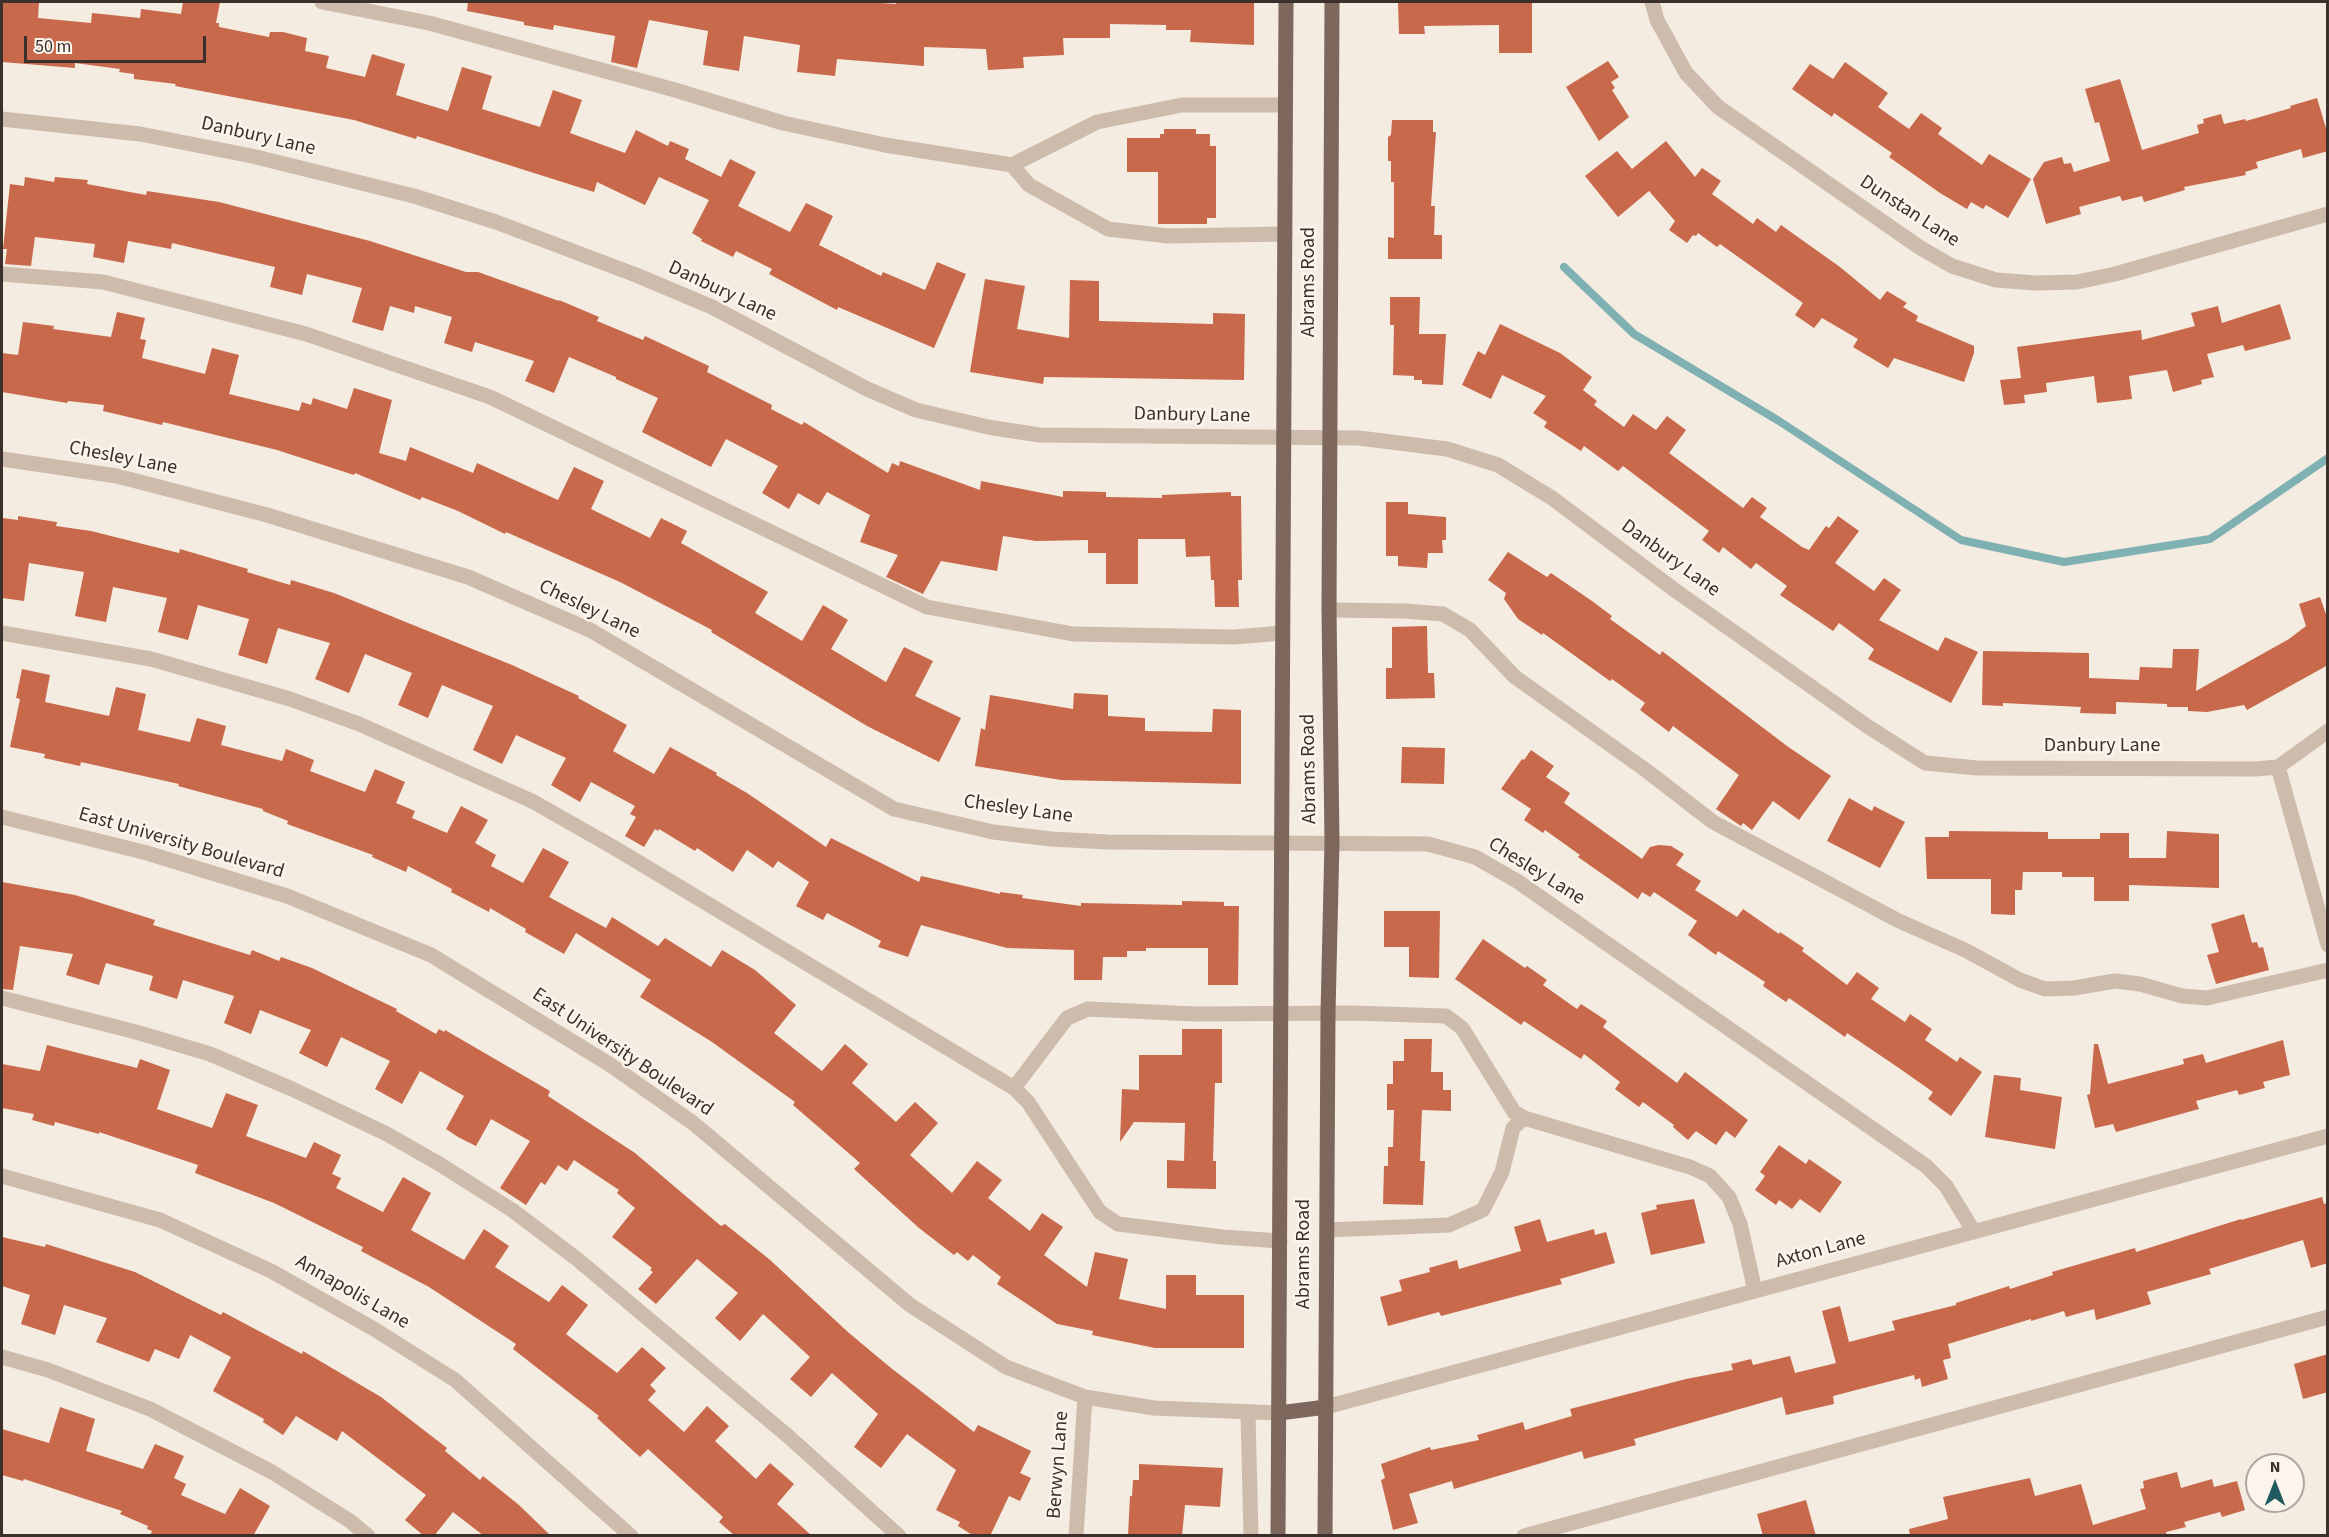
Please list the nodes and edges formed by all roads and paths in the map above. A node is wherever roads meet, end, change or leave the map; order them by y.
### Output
1 (322, 2) edge
2 (1286, 2) edge
3 (1332, 2) edge
4 (1652, 2) edge
5 (1285, 105) junction
6 (2, 119) edge
7 (1012, 165) junction
8 (2328, 214) edge
9 (1285, 234) junction
10 (2, 274) edge
11 (1284, 438) junction
12 (1330, 438) junction
13 (2, 459) edge
14 (1329, 610) junction
15 (2, 633) edge
16 (1283, 633) junction
17 (2328, 731) edge
18 (2278, 767) junction
19 (2, 817) edge
20 (1282, 841) junction
21 (1332, 842) junction
22 (2328, 945) edge
23 (2328, 970) edge
24 (2, 998) edge
25 (1281, 1013) junction
26 (1328, 1013) junction
27 (1014, 1088) junction
28 (1524, 1118) junction
29 (2328, 1136) edge
30 (2, 1176) edge
31 (1327, 1230) junction
32 (1974, 1232) junction
33 (1280, 1240) junction
34 (1755, 1291) junction
35 (2328, 1317) edge
36 (2, 1357) edge
37 (1085, 1397) junction
38 (1326, 1407) junction
39 (1248, 1413) junction
40 (1279, 1413) junction
41 (368, 1536) edge
42 (631, 1536) edge
43 (899, 1536) edge
44 (1076, 1536) edge
45 (1251, 1536) edge
46 (1278, 1536) edge
47 (1325, 1536) edge
48 (1524, 1536) edge

1 - 7 street
2 - 5 main road, Abrams Road
3 - 12 main road, Abrams Road
4 - 8 street, Dunstan Lane
5 - 7 street
5 - 9 main road, Abrams Road
6 - 11 street, Danbury Lane
7 - 9 street
9 - 11 main road, Abrams Road
10 - 16 street
11 - 12 street, Danbury Lane
11 - 16 main road, Abrams Road
12 - 14 main road, Abrams Road
12 - 18 street, Danbury Lane
13 - 20 street, Chesley Lane
14 - 21 main road, Abrams Road
14 - 23 street
15 - 27 street
16 - 20 main road, Abrams Road
17 - 18 street
18 - 22 street
19 - 37 street, East University Boulevard
20 - 21 street, Chesley Lane
20 - 25 main road, Abrams Road
21 - 26 main road, Abrams Road
21 - 32 street, Chesley Lane
24 - 43 street
25 - 26 street
25 - 27 street
25 - 33 main road, Abrams Road
26 - 28 street
26 - 31 main road, Abrams Road
27 - 33 street
28 - 31 street
28 - 34 street
29 - 32 street, Axton Lane
30 - 42 street, Annapolis Lane
31 - 38 main road, Abrams Road
32 - 34 street, Axton Lane
33 - 40 main road, Abrams Road
34 - 38 street, Axton Lane
35 - 48 street
36 - 41 street
37 - 39 street, East University Boulevard
37 - 44 street, Berwyn Lane
38 - 40 main road
38 - 47 main road, Abrams Road
39 - 40 street, East University Boulevard
39 - 45 street
40 - 46 main road, Abrams Road

